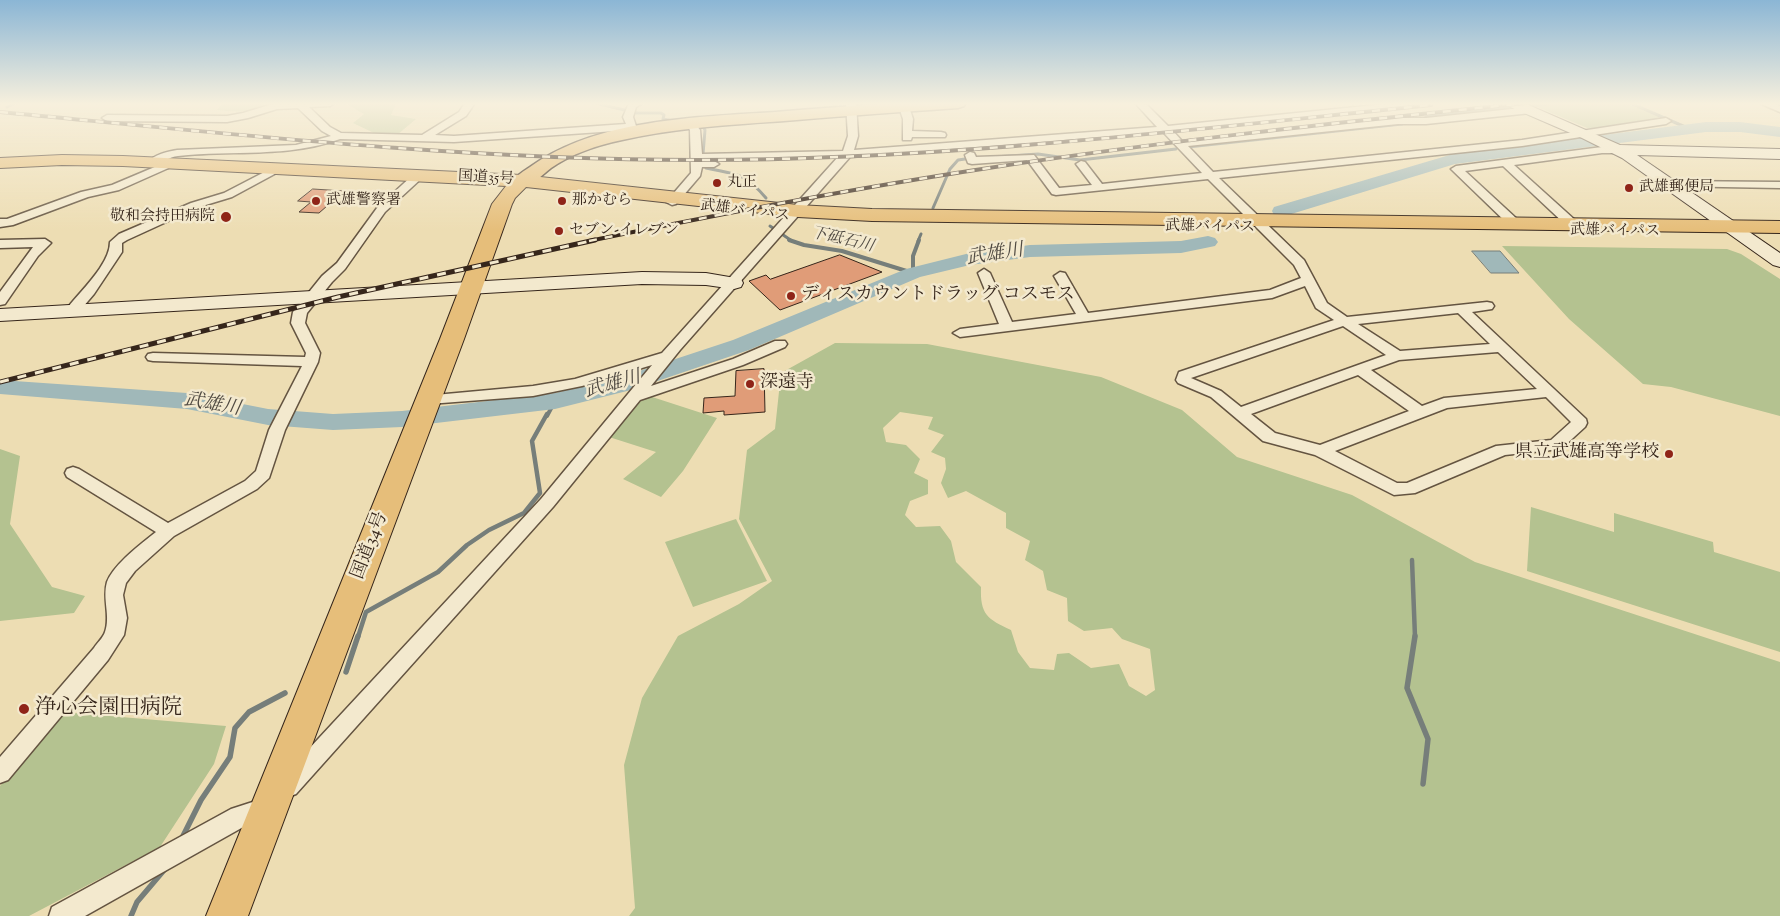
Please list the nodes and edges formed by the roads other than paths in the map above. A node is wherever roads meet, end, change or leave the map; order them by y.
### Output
1 (307, 146) edge
2 (588, 146) edge
3 (696, 146) edge
4 (852, 146) edge
5 (997, 146) edge
6 (1050, 146) edge
7 (1182, 146) edge
8 (1490, 146) edge
9 (1609, 146) edge
10 (1614, 148) junction
11 (1780, 154) edge
12 (970, 155) junction
13 (843, 158) junction
14 (91, 160) junction
15 (167, 160) junction
16 (696, 161) junction
17 (1505, 162) junction
18 (0, 163) edge
19 (1098, 163) dead end
20 (544, 164) junction
21 (1076, 165) joint
22 (278, 168) junction
23 (418, 175) junction
24 (1210, 176) junction
25 (466, 177) junction
26 (522, 180) junction
27 (1670, 184) junction
28 (1780, 184) edge
29 (560, 185) junction
30 (1099, 187) junction
31 (674, 199) junction
32 (502, 204) junction
33 (1513, 222) junction
34 (1780, 222) edge
35 (0, 223) edge
36 (1572, 223) junction
37 (786, 224) junction
38 (1260, 224) junction
39 (1780, 227) edge
40 (1733, 229) junction
41 (1780, 233) edge
42 (0, 244) edge
43 (1780, 261) edge
44 (984, 274) dead end
45 (1060, 276) dead end
46 (1309, 280) junction
47 (734, 283) junction
48 (470, 287) junction
49 (312, 298) junction
50 (0, 301) edge
51 (1487, 306) dead end
52 (1462, 309) junction
53 (72, 311) junction
54 (0, 315) edge
55 (1084, 317) junction
56 (1344, 321) junction
57 (1007, 326) junction
58 (960, 333) dead end
59 (780, 344) dead end
60 (1502, 347) junction
61 (668, 356) junction
62 (1397, 356) junction
63 (153, 357) dead end
64 (310, 362) junction
65 (1359, 369) junction
66 (639, 392) junction
67 (1549, 392) junction
68 (424, 412) junction
69 (1239, 412) junction
70 (1420, 412) junction
71 (1321, 451) junction
72 (72, 473) dead end
73 (168, 531) junction
74 (0, 773) edge
75 (267, 809) junction
76 (61, 916) edge
77 (227, 916) edge

1 - 15 street
2 - 20 main road
3 - 16 street
4 - 13 street
5 - 13 street
6 - 12 street
7 - 24 street
8 - 24 street
9 - 10 street
10 - 11 street
10 - 17 street
10 - 27 street
12 - 13 street
12 - 30 street
13 - 16 street
13 - 37 street
14 - 15 highway, 国道35号
14 - 15 highway
14 - 18 highway, 国道35号
15 - 22 highway, 国道35号
15 - 35 street
16 - 31 street
17 - 33 street
17 - 36 street
19 - 21 street
20 - 25 highway
20 - 26 main road
21 - 30 street
22 - 23 highway, 国道35号
22 - 53 street
23 - 25 highway, 国道35号
23 - 49 street
24 - 30 street
24 - 38 street
25 - 26 highway, 国道35号
25 - 32 highway
26 - 29 highway, 武雄バイパス
26 - 32 highway, 国道34号
27 - 28 street
27 - 40 street
29 - 31 highway, 武雄バイパス
29 - 32 highway
31 - 37 highway, 武雄バイパス
32 - 48 highway, 国道34号
33 - 36 highway, 武雄バイパス
33 - 38 highway, 武雄バイパス
34 - 40 street
36 - 40 highway, 武雄バイパス
37 - 38 highway, 武雄バイパス
37 - 47 street
38 - 40 highway, 武雄バイパス
38 - 46 street
39 - 40 highway, 武雄バイパス
40 - 41 highway, 武雄バイパス
40 - 43 street
42 - 50 street
44 - 57 street
45 - 55 street
46 - 55 street
46 - 56 street
47 - 48 street
47 - 61 street
48 - 49 street
48 - 68 highway, 国道34号
49 - 53 street
49 - 64 street
51 - 52 street
52 - 56 street
52 - 60 street
53 - 54 street
55 - 57 street
56 - 62 street
56 - 69 street
57 - 58 street
59 - 66 street
60 - 62 street
60 - 67 street
61 - 66 street
61 - 68 street
62 - 65 street
63 - 64 street
64 - 73 street
65 - 69 street
65 - 70 street
66 - 75 street
67 - 70 street
67 - 71 street
68 - 75 highway, 国道34号
69 - 71 street
70 - 71 street
72 - 73 street
73 - 74 street
75 - 76 street
75 - 77 highway, 国道34号

